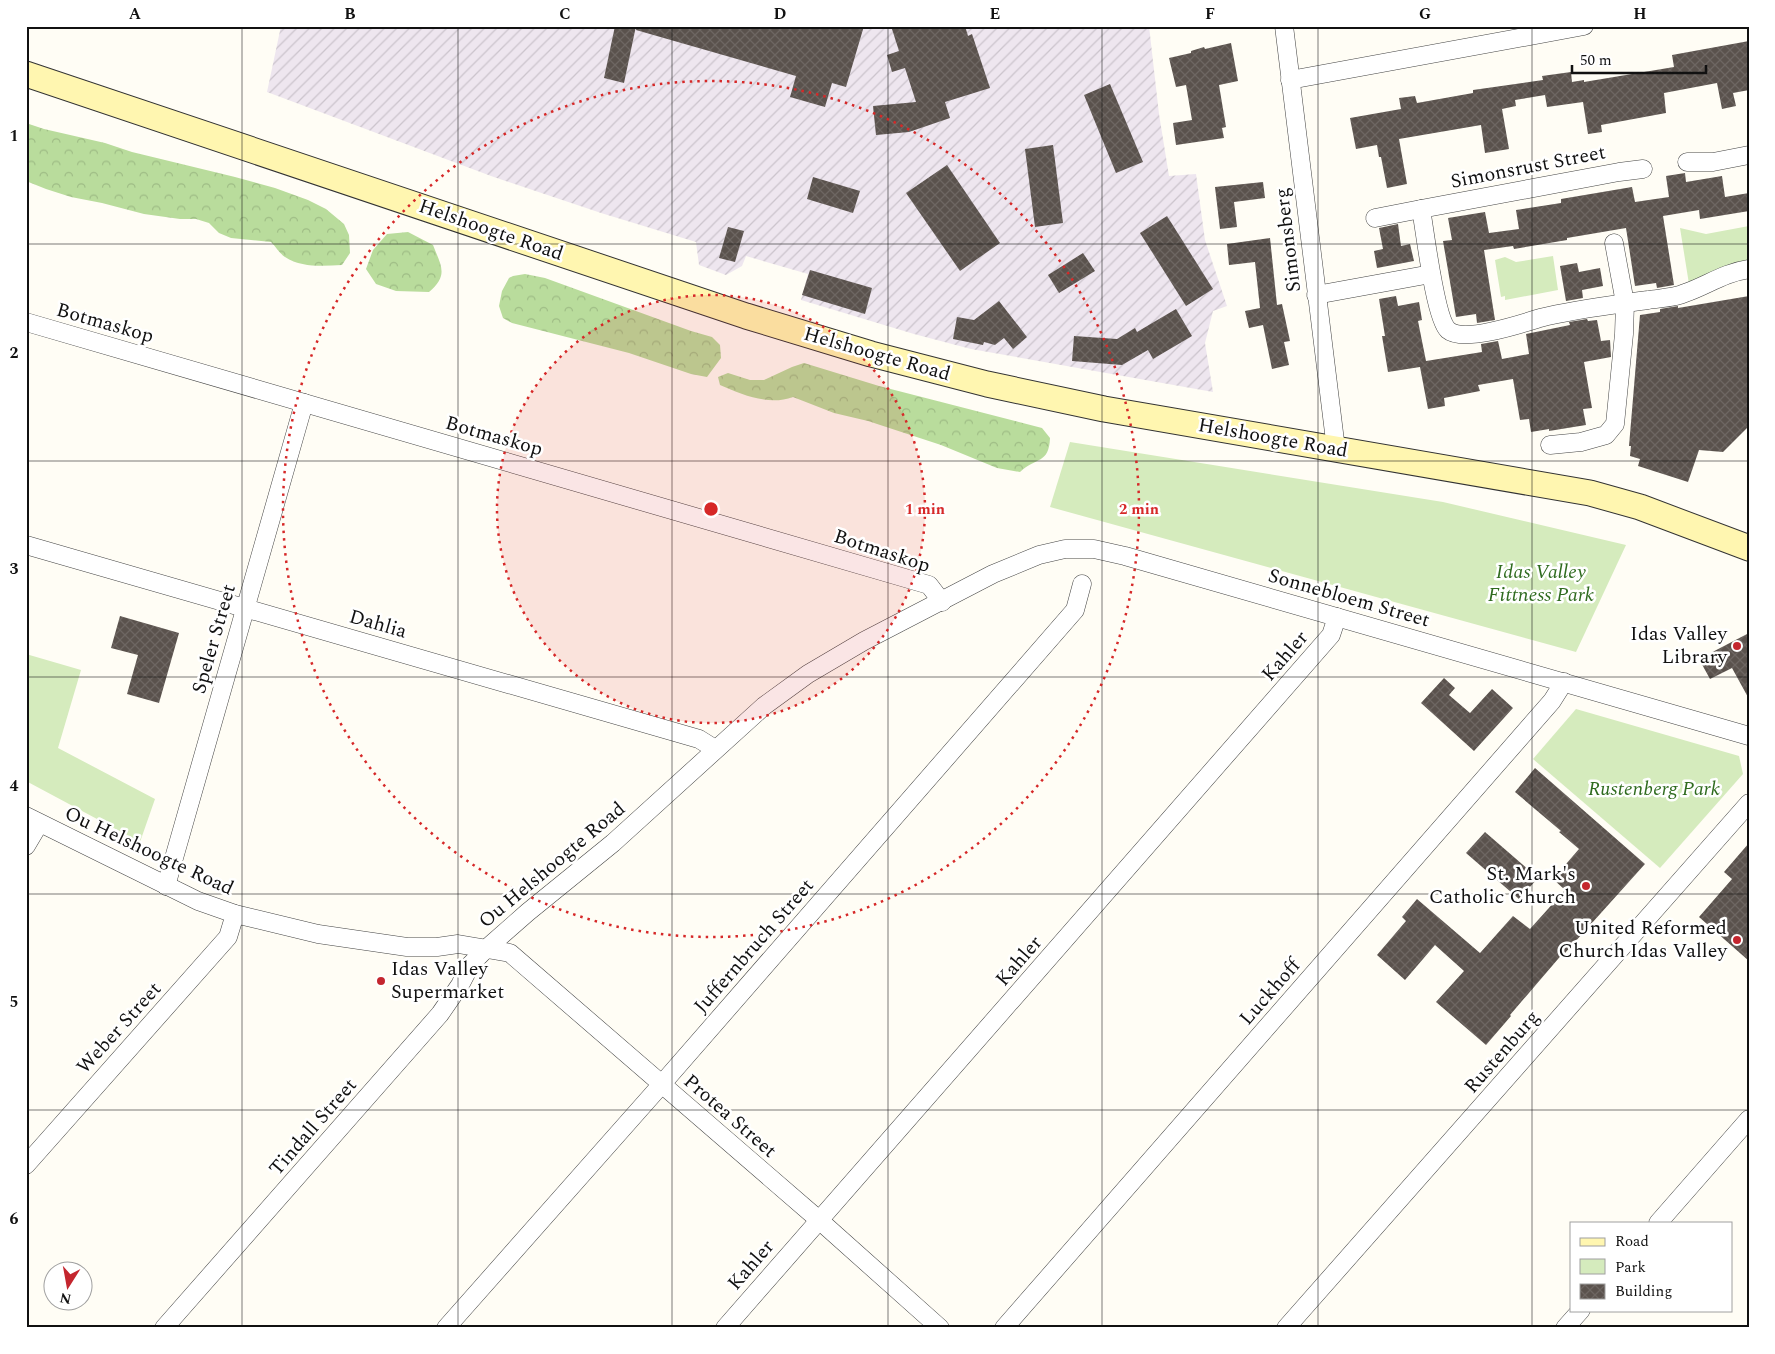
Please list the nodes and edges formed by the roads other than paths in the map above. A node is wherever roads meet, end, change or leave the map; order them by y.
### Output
1 (1284, 26) edge
2 (1579, 27) edge
3 (26, 74) edge
4 (1290, 80) junction
5 (1749, 155) edge
6 (1687, 162) dead end
7 (1643, 169) dead end
8 (1421, 209) junction
9 (1375, 218) dead end
10 (1614, 243) dead end
11 (1749, 269) edge
12 (1432, 274) junction
13 (1316, 295) junction
14 (1624, 303) junction
15 (26, 322) edge
16 (304, 403) junction
17 (1550, 445) dead end
18 (1336, 449) junction
19 (26, 545) edge
20 (1749, 548) edge
21 (1082, 584) dead end
22 (942, 602) junction
23 (245, 608) junction
24 (1337, 617) junction
25 (1564, 682) junction
26 (1749, 736) edge
27 (715, 749) junction
28 (1749, 803) edge
29 (33, 820) edge
30 (26, 846) edge
31 (166, 886) junction
32 (235, 914) junction
33 (486, 949) junction
34 (661, 1085) junction
35 (1749, 1119) edge
36 (26, 1165) edge
37 (819, 1220) junction
38 (1659, 1222) edge
39 (1579, 1312) edge
40 (164, 1328) edge
41 (446, 1328) edge
42 (724, 1328) edge
43 (940, 1328) edge
44 (1004, 1328) edge
45 (1286, 1328) edge
46 (1566, 1328) edge

1 - 4 street, Simonsberg
2 - 4 street
3 - 18 main road, Helshoogte Road
4 - 13 street, Simonsberg
5 - 6 street
7 - 8 street, Simonsrust Street
8 - 9 street, Simonsrust Street
8 - 12 street
10 - 14 street
11 - 14 street
12 - 13 street
12 - 14 street
13 - 18 street, Simonsberg
14 - 17 street
15 - 16 street, Botmaskop
16 - 22 street, Botmaskop
16 - 23 street, Speler Street
18 - 20 main road, Helshoogte Road
19 - 23 street, Dahlia
21 - 34 street, Juffernbruch Street
22 - 24 street, Sonnebloem Street
22 - 27 street, Ou Helshoogte Road
23 - 27 street, Dahlia
23 - 31 street, Speler Street
24 - 25 street, Sonnebloem Street
24 - 37 street, Kahler
25 - 26 street, Sonnebloem Street
25 - 44 street, Luckhoff
27 - 33 street, Ou Helshoogte Road
28 - 45 street, Rustenburg
29 - 30 street
29 - 31 street, Ou Helshoogte Road
31 - 32 street, Ou Helshoogte Road
32 - 33 street, Ou Helshoogte Road
32 - 36 street, Weber Street
33 - 34 street, Protea Street
33 - 40 street, Tindall Street
34 - 37 street, Protea Street
34 - 41 street, Juffernbruch Street
35 - 38 street
37 - 42 street, Kahler
37 - 43 street, Protea Street
39 - 46 street

